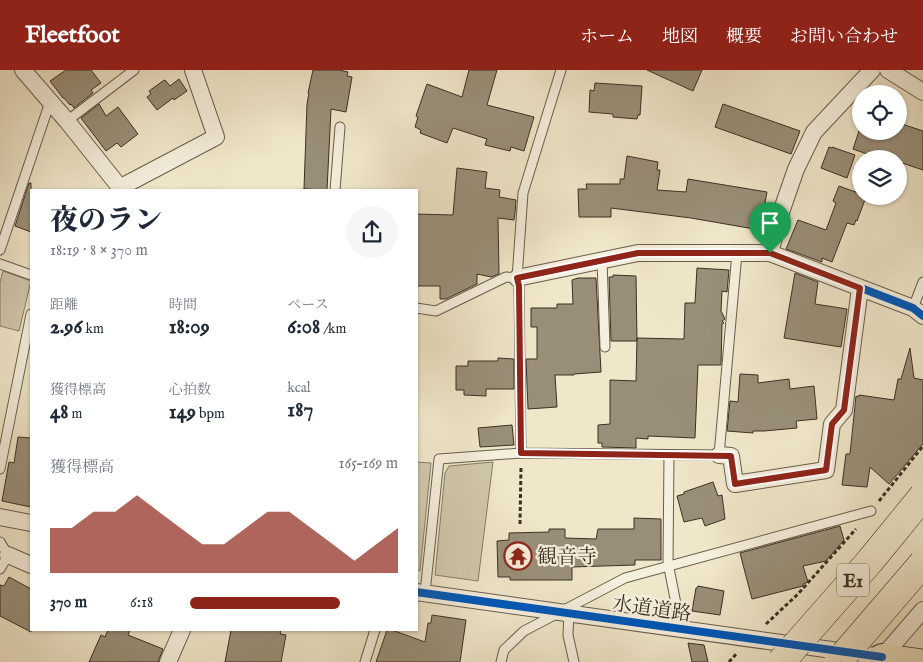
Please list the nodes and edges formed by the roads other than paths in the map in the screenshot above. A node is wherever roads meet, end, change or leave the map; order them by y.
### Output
1 (23, 70) edge
2 (134, 70) edge
3 (193, 70) edge
4 (560, 70) edge
5 (872, 70) edge
6 (888, 70) edge
7 (923, 92) edge
8 (50, 102) junction
9 (67, 121) junction
10 (340, 128) dead end
11 (122, 189) edge
12 (335, 189) edge
13 (0, 250) edge
14 (737, 253) junction
15 (770, 253) junction
16 (602, 260) junction
17 (0, 264) edge
18 (30, 275) edge
19 (517, 278) junction
20 (923, 282) edge
21 (860, 288) junction
22 (418, 308) edge
23 (918, 312) edge
24 (30, 319) edge
25 (605, 347) dead end
26 (669, 455) junction
27 (719, 455) junction
28 (521, 457) junction
29 (0, 469) edge
30 (923, 496) edge
31 (871, 511) road end
32 (0, 517) edge
33 (30, 523) edge
34 (3, 555) edge
35 (923, 563) edge
36 (30, 565) edge
37 (668, 567) junction
38 (420, 592) edge
39 (923, 610) edge
40 (565, 612) junction
41 (681, 629) junction
42 (182, 631) edge
43 (375, 631) edge
44 (880, 660) edge
45 (168, 662) edge
46 (364, 662) edge
47 (501, 662) edge
48 (574, 662) edge
49 (781, 662) edge
50 (838, 662) edge
51 (918, 662) edge

1 - 8 street
2 - 9 lane
3 - 11 street
4 - 19 lane
5 - 15 street
6 - 7 street
8 - 9 street
8 - 13 lane
9 - 11 street
10 - 12 lane
14 - 15 street
14 - 16 street
14 - 27 lane
15 - 21 street
16 - 19 street
16 - 25 lane
17 - 18 lane
19 - 22 lane
19 - 28 lane
20 - 23 lane
21 - 23 street
21 - 27 street
24 - 29 lane
26 - 27 lane
26 - 28 lane
26 - 37 lane
28 - 38 lane
30 - 49 highway, E1, bridge
31 - 37 lane
32 - 33 street
34 - 36 street
35 - 50 highway, E1, bridge
37 - 40 lane
37 - 41 lane
38 - 40 street, 水道道路
39 - 44 street
40 - 41 street, 水道道路
40 - 47 lane
40 - 48 lane
41 - 44 street, 水道道路
42 - 45 street
43 - 46 lane
44 - 51 main road, 水道道路

